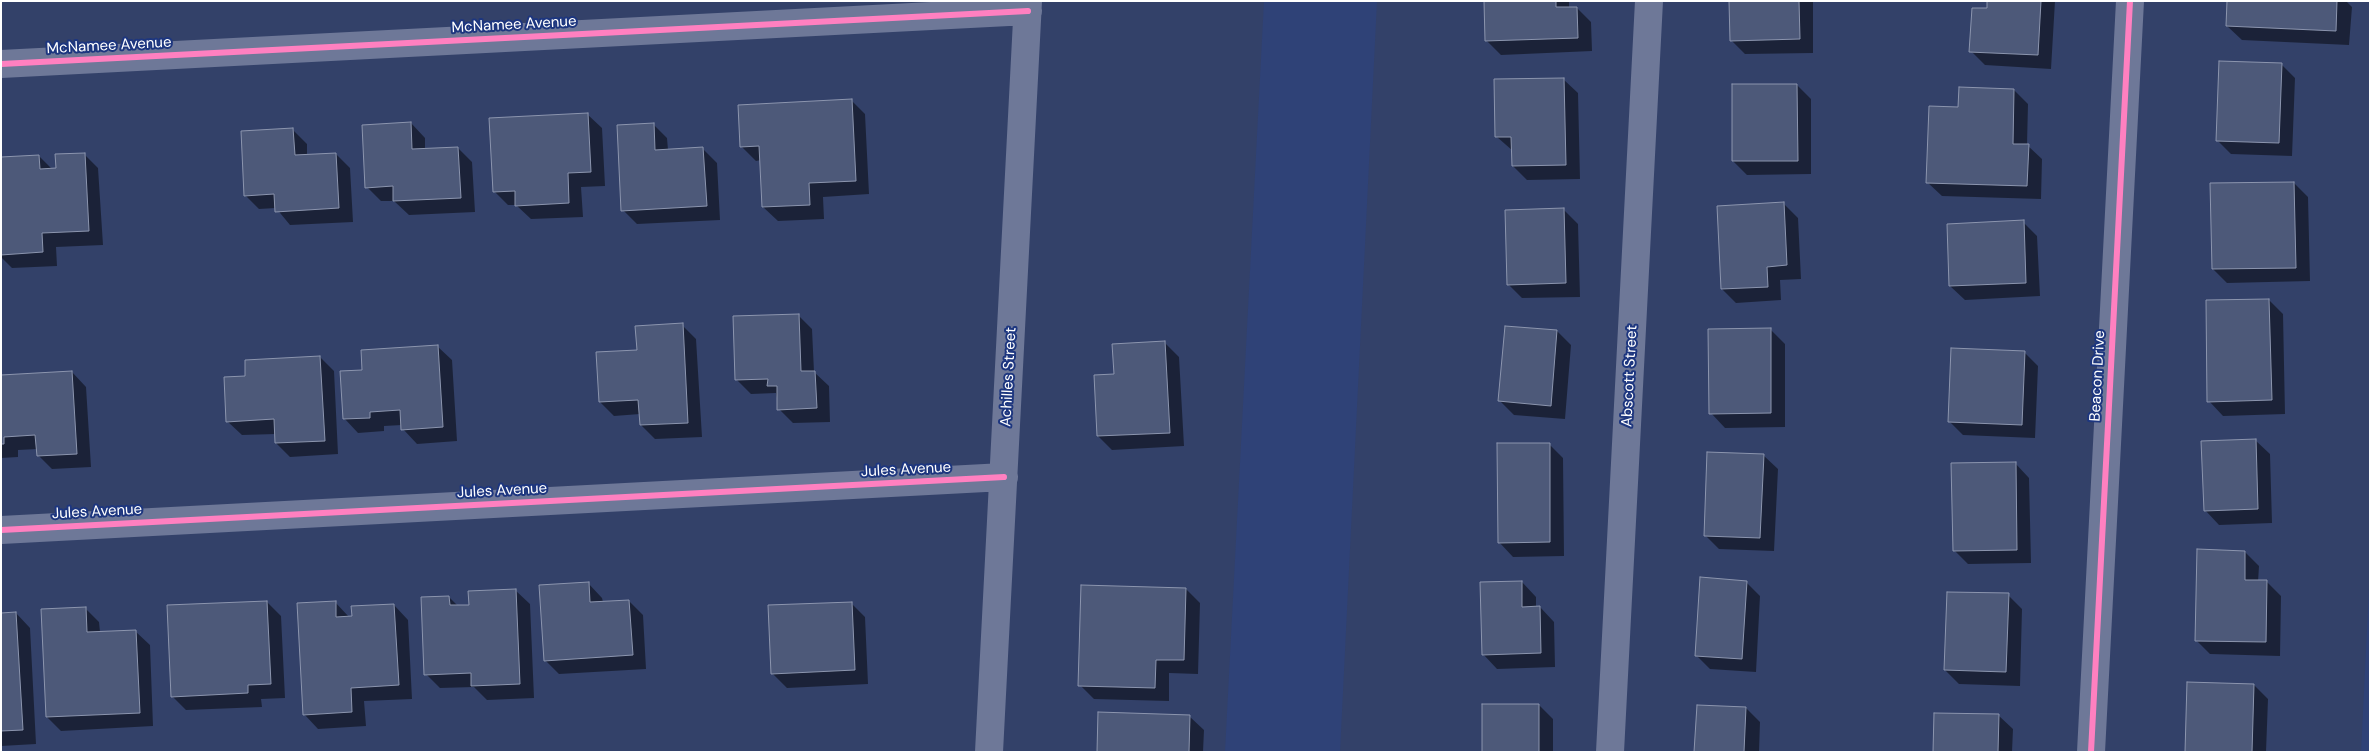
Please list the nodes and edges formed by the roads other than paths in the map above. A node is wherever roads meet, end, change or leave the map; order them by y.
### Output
1 (1649, 1) edge
2 (2130, 1) edge
3 (1028, 6) edge
4 (1, 64) edge
5 (1004, 478) junction
6 (1, 530) edge
7 (989, 752) edge
8 (1610, 752) edge
9 (2091, 752) edge

1 - 8 street, Abscott Street
2 - 9 street, Beacon Drive
3 - 4 street, McNamee Avenue
3 - 5 street, Achilles Street
5 - 6 street, Jules Avenue
5 - 7 street, Achilles Street

